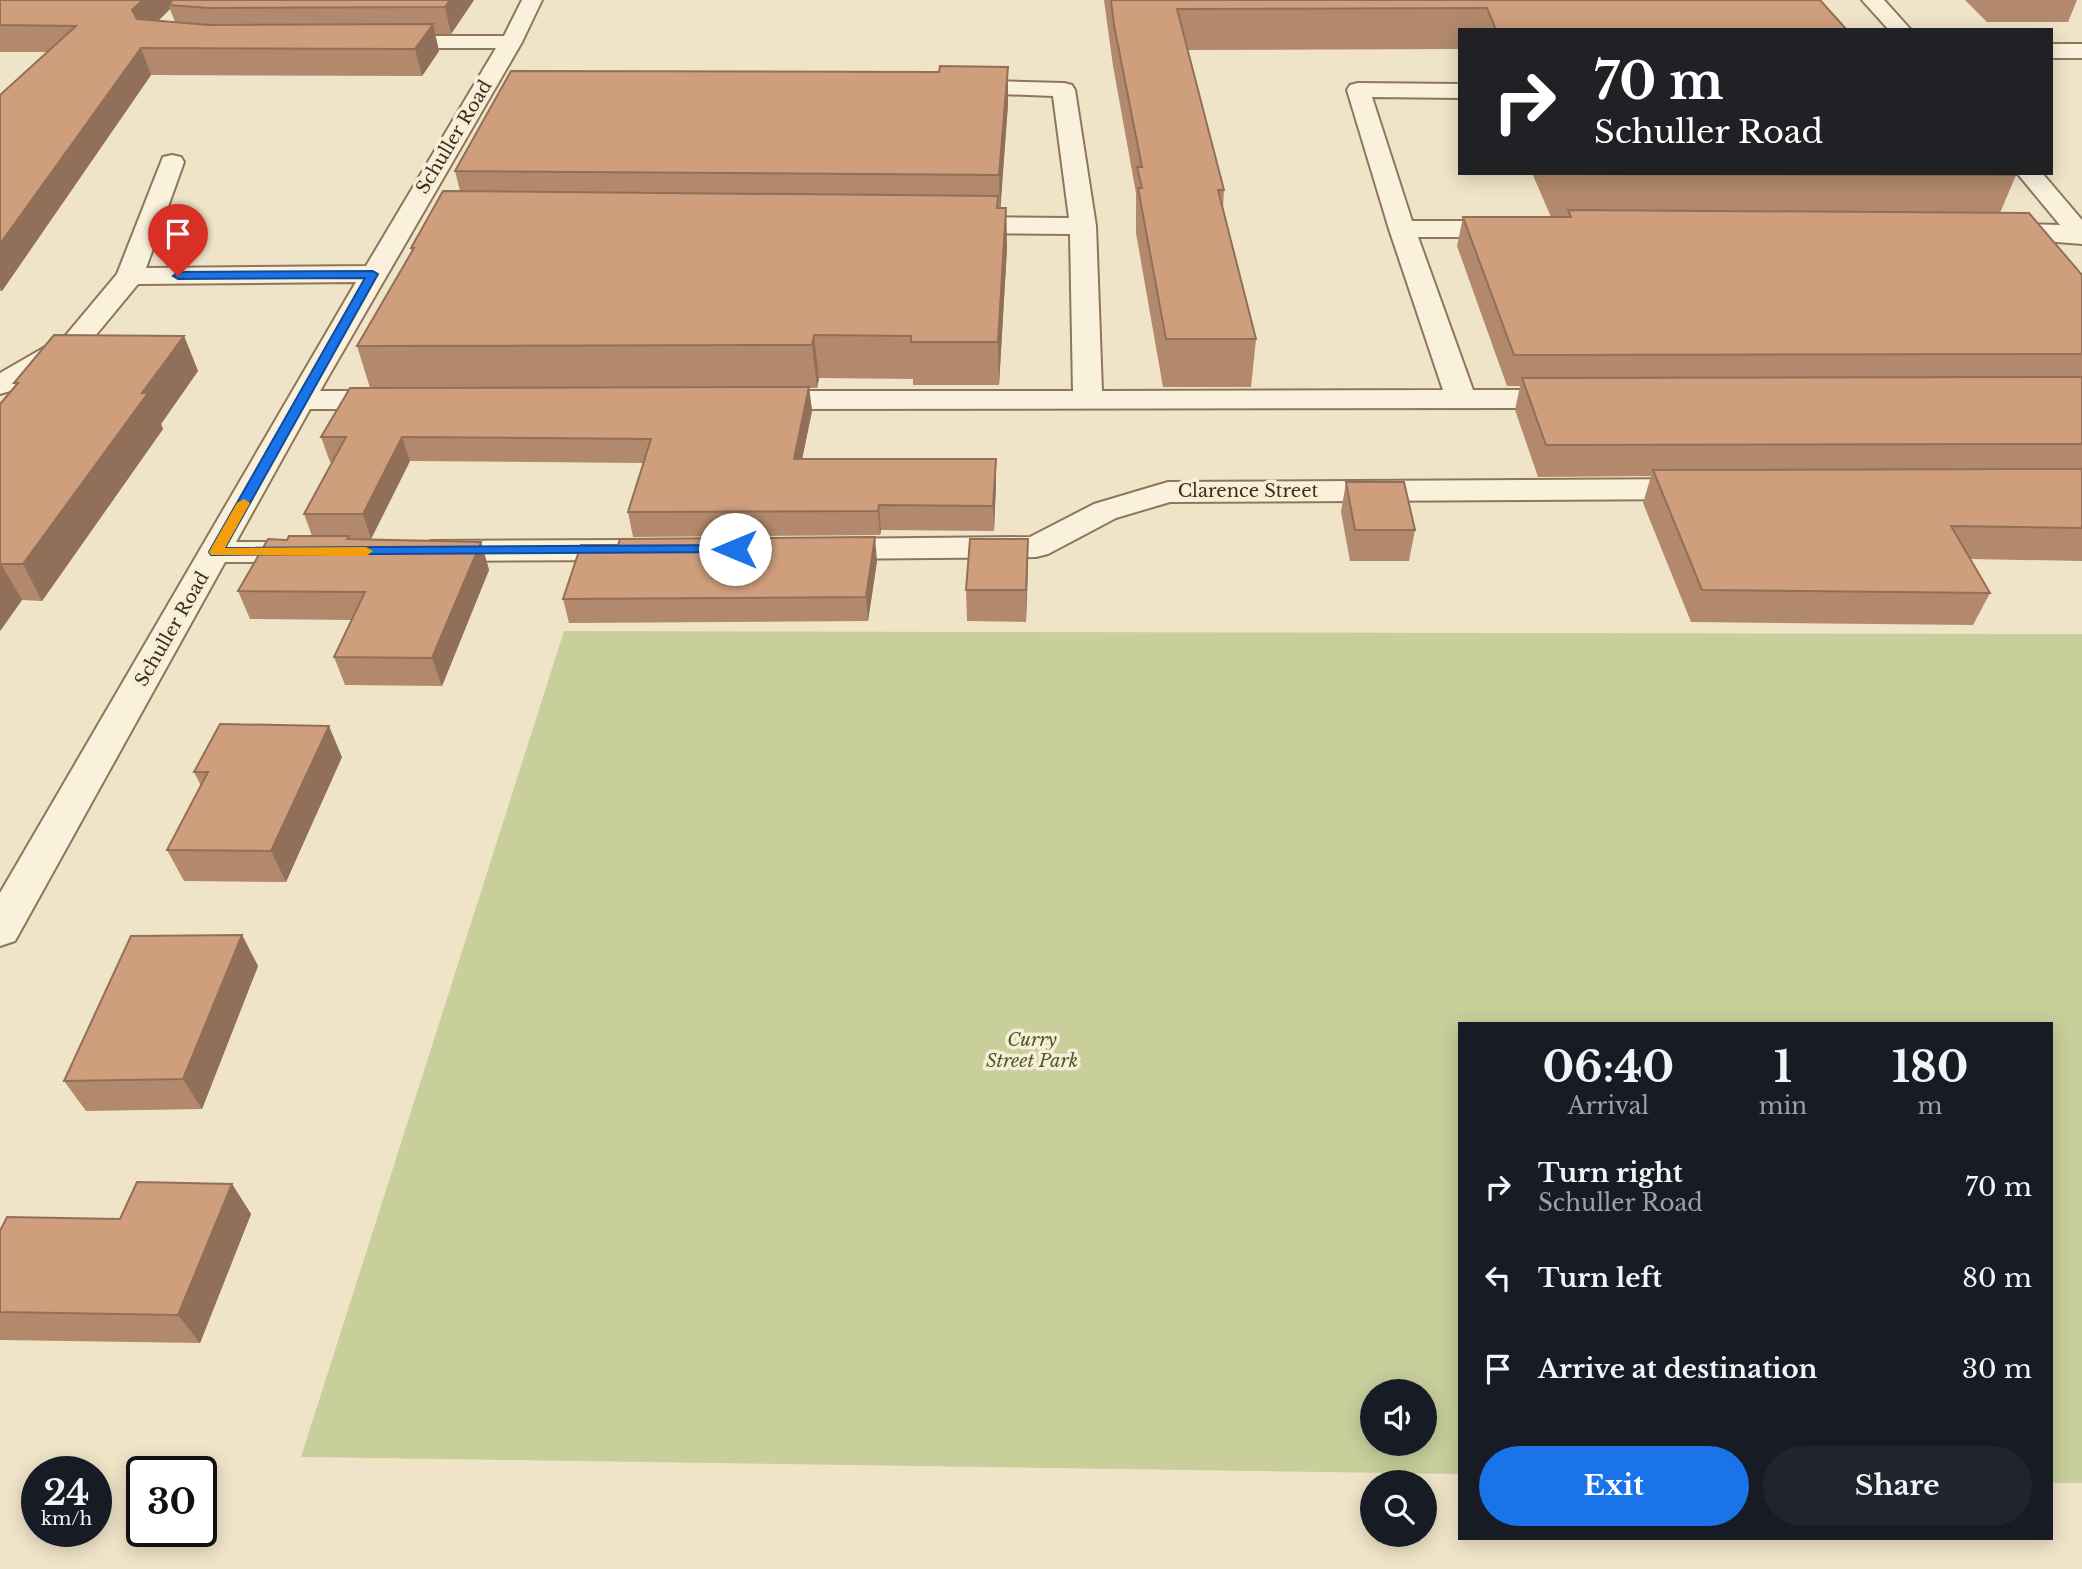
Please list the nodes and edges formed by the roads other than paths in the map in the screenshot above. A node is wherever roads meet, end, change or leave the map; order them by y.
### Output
1 (532, 0) edge
2 (1872, 0) edge
3 (1898, 28) edge
4 (511, 42) junction
5 (358, 43) edge
6 (2053, 51) edge
7 (2082, 51) edge
8 (940, 87) edge
9 (1458, 91) edge
10 (172, 162) dead end
11 (2031, 175) edge
12 (931, 225) edge
13 (1083, 226) junction
14 (1402, 229) junction
15 (1540, 229) edge
16 (1968, 230) edge
17 (2081, 234) edge
18 (373, 274) junction
19 (130, 276) junction
20 (0, 385) edge
21 (1088, 399) junction
22 (1461, 399) junction
23 (1599, 399) edge
24 (300, 400) junction
25 (424, 400) edge
26 (729, 400) edge
27 (1736, 489) edge
28 (800, 549) edge
29 (661, 550) edge
30 (341, 551) edge
31 (397, 551) edge
32 (216, 552) junction
33 (0, 930) edge

1 - 4 street, Schuller Road
2 - 3 street
4 - 5 street
4 - 18 street, Schuller Road
6 - 7 street
8 - 13 street
9 - 14 street
10 - 19 street
11 - 17 street
12 - 13 street
13 - 21 street
14 - 15 street
14 - 22 street
16 - 17 street
18 - 19 street
18 - 24 street, Schuller Road
19 - 20 street
21 - 22 street
21 - 26 street
22 - 23 street
24 - 25 street
24 - 32 street, Schuller Road
27 - 28 street, Clarence Street
29 - 31 street
30 - 32 street
32 - 33 street, Schuller Road

